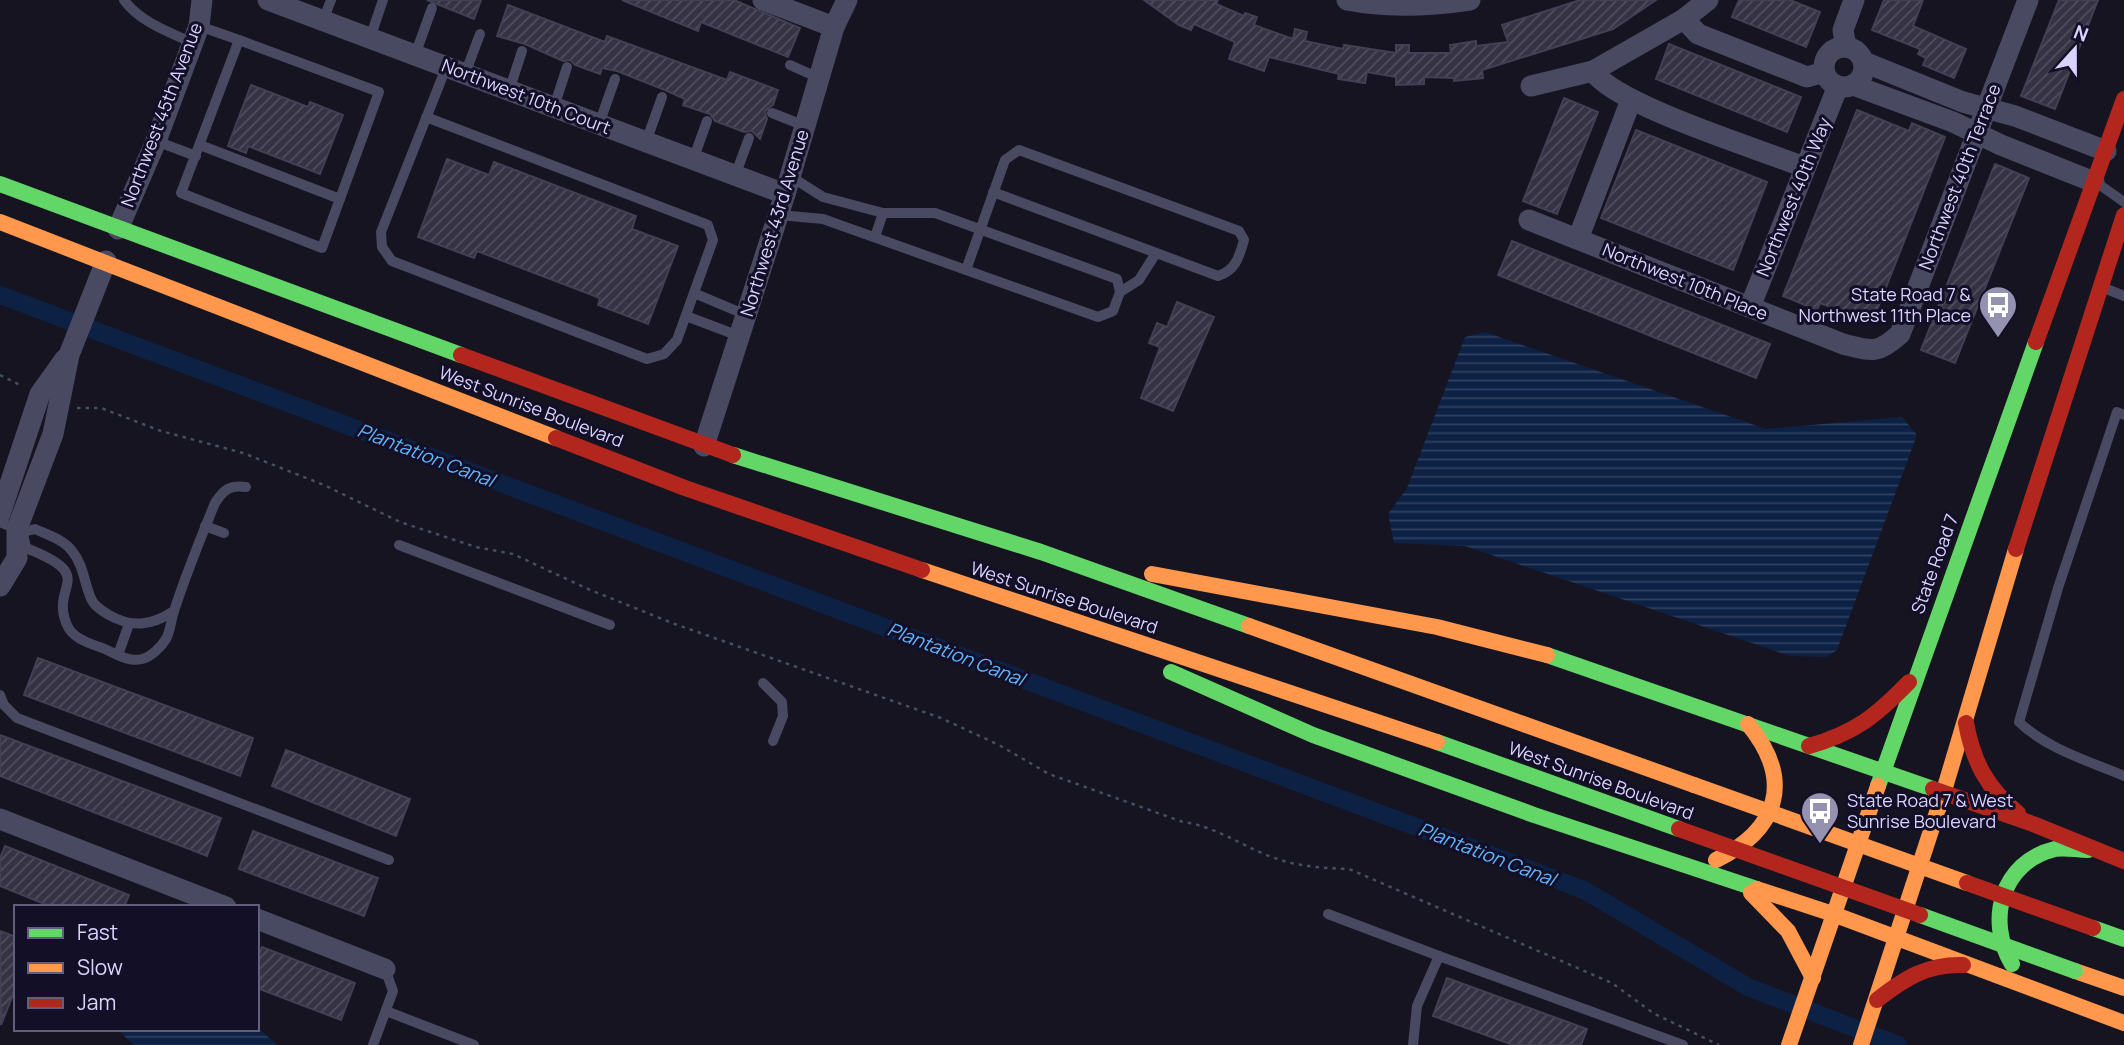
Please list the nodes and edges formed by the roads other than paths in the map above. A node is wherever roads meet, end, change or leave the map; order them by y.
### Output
1 (124, 0) edge
2 (202, 0) edge
3 (331, 0) edge
4 (383, 0) edge
5 (763, 0) edge
6 (847, 0) edge
7 (1347, 0) edge
8 (1470, 0) edge
9 (1708, 0) edge
10 (1854, 0) edge
11 (2028, 0) edge
12 (276, 1) edge
13 (432, 8) dead end
14 (1684, 19) junction
15 (323, 21) junction
16 (834, 27) junction
17 (196, 34) junction
18 (481, 34) dead end
19 (370, 38) junction
20 (239, 40) junction
21 (1846, 47) junction
22 (523, 51) dead end
23 (415, 55) junction
24 (1864, 62) junction
25 (790, 65) dead end
26 (567, 67) dead end
27 (456, 71) junction
28 (1593, 71) junction
29 (819, 78) junction
30 (615, 79) dead end
31 (1838, 81) junction
32 (1531, 86) dead end
33 (509, 91) junction
34 (662, 97) dead end
35 (2124, 99) edge
36 (1631, 100) junction
37 (554, 107) junction
38 (1986, 108) junction
39 (772, 113) dead end
40 (426, 117) junction
41 (707, 121) dead end
42 (599, 124) junction
43 (805, 126) junction
44 (1976, 133) junction
45 (749, 138) dead end
46 (156, 141) junction
47 (646, 142) junction
48 (198, 150) junction
49 (2110, 153) junction
50 (692, 160) junction
51 (1804, 167) junction
52 (735, 176) junction
53 (2094, 182) junction
54 (0, 184) edge
55 (993, 192) junction
56 (785, 195) junction
57 (340, 199) junction
58 (2124, 202) edge
59 (883, 212) junction
60 (2124, 215) edge
61 (1529, 220) dead end
62 (0, 222) edge
63 (118, 229) junction
64 (980, 229) junction
65 (875, 237) junction
66 (1578, 239) junction
67 (152, 242) junction
68 (59, 244) junction
69 (1156, 253) junction
70 (106, 261) junction
71 (966, 270) junction
72 (2099, 287) junction
73 (1121, 292) junction
74 (694, 293) junction
75 (2124, 296) edge
76 (1750, 307) junction
77 (746, 314) junction
78 (686, 316) junction
79 (739, 337) junction
80 (1883, 349) joint
81 (69, 355) junction
82 (2124, 415) edge
83 (695, 449) junction
84 (652, 459) dead end
85 (620, 462) junction
86 (246, 487) dead end
87 (0, 514) edge
88 (205, 526) junction
89 (13, 528) edge
90 (224, 533) dead end
91 (399, 545) dead end
92 (1041, 552) junction
93 (0, 586) edge
94 (1016, 604) junction
95 (174, 611) junction
96 (129, 624) junction
97 (610, 625) dead end
98 (118, 655) junction
99 (1917, 673) junction
100 (763, 683) dead end
101 (0, 695) edge
102 (1965, 718) junction
103 (1748, 724) junction
104 (773, 741) dead end
105 (1809, 746) junction
106 (1883, 773) junction
107 (2124, 776) edge
108 (1943, 794) junction
109 (0, 819) edge
110 (2033, 824) junction
111 (2104, 851) junction
112 (388, 860) dead end
113 (2124, 861) edge
114 (1676, 863) junction
115 (1738, 883) junction
116 (221, 905) edge
117 (1328, 914) dead end
118 (1833, 914) junction
119 (259, 920) edge
120 (1898, 937) junction
121 (2124, 939) edge
122 (1439, 956) junction
123 (1974, 966) junction
124 (385, 969) joint
125 (1812, 978) junction
126 (2124, 988) edge
127 (2034, 989) junction
128 (1877, 1000) junction
129 (386, 1011) junction
130 (2124, 1023) edge
131 (1666, 1041) edge
132 (373, 1045) edge
133 (474, 1045) edge
134 (1413, 1045) edge
135 (1684, 1045) edge
136 (1789, 1045) edge
137 (1861, 1045) edge

1 - 17 lane
2 - 17 street, Northwest 45th Avenue
3 - 15 lane
4 - 19 lane
5 - 16 street
6 - 16 street, Northwest 43rd Avenue
7 - 8 street
9 - 14 street
10 - 21 street
11 - 38 street, Northwest 40th Terrace
12 - 15 street, Northwest 10th Court
13 - 23 lane
14 - 28 street
14 - 31 street
15 - 19 street, Northwest 10th Court
16 - 29 street, Northwest 43rd Avenue
17 - 20 lane
17 - 46 street, Northwest 45th Avenue
18 - 27 lane
19 - 23 street, Northwest 10th Court
20 - 48 lane
20 - 57 lane
21 - 24 street
21 - 31 street
22 - 33 lane
23 - 27 street, Northwest 10th Court
24 - 31 street
24 - 38 street
25 - 29 lane
26 - 37 lane
27 - 33 street, Northwest 10th Court
27 - 40 lane
28 - 32 street
28 - 36 street
29 - 43 street, Northwest 43rd Avenue
30 - 42 lane
31 - 44 street
31 - 51 street, Northwest 40th Way
33 - 37 street, Northwest 10th Court
34 - 47 lane
35 - 49 main road, State Road 7
36 - 51 street
36 - 66 street
37 - 42 street, Northwest 10th Court
38 - 44 street, Northwest 40th Terrace
38 - 49 street
39 - 43 lane
40 - 74 lane
40 - 78 lane
41 - 50 lane
42 - 47 street, Northwest 10th Court
43 - 56 street, Northwest 43rd Avenue
44 - 53 street
44 - 80 street, Northwest 40th Terrace
45 - 52 lane
46 - 48 lane
46 - 63 street, Northwest 45th Avenue
47 - 50 street, Northwest 10th Court
48 - 57 lane
48 - 57 lane
49 - 53 main road, State Road 7
50 - 52 street, Northwest 10th Court
51 - 76 street, Northwest 40th Way
52 - 56 street, Northwest 10th Court
53 - 58 lane
53 - 99 main road, State Road 7
54 - 63 main road, West Sunrise Boulevard
55 - 64 lane
55 - 69 lane
55 - 69 lane
56 - 59 lane
56 - 65 lane
56 - 77 street, Northwest 43rd Avenue
59 - 64 lane
59 - 65 lane
60 - 72 main road
61 - 66 street, Northwest 10th Place
62 - 68 main road, West Sunrise Boulevard
63 - 67 main road, West Sunrise Boulevard
63 - 68 main road
64 - 71 lane
64 - 73 lane
65 - 71 lane
66 - 76 street, Northwest 10th Place
67 - 70 main road
67 - 83 main road, West Sunrise Boulevard
68 - 70 main road, West Sunrise Boulevard
69 - 73 lane
70 - 81 street
70 - 85 main road, West Sunrise Boulevard
71 - 73 lane
72 - 75 lane
72 - 102 main road
74 - 77 lane
74 - 78 lane
76 - 80 street, Northwest 10th Place
77 - 79 street, Northwest 43rd Avenue
78 - 79 lane
79 - 83 street, Northwest 43rd Avenue
81 - 87 street
81 - 89 street
82 - 107 lane
83 - 92 main road, West Sunrise Boulevard
84 - 85 main road
85 - 94 main road, West Sunrise Boulevard
86 - 88 lane
88 - 90 lane
88 - 95 lane
89 - 93 street
89 - 96 lane
89 - 98 lane
91 - 97 lane
92 - 103 main road
92 - 121 main road, West Sunrise Boulevard, bridge
94 - 114 main road
94 - 126 main road, West Sunrise Boulevard, bridge
95 - 96 lane
95 - 98 lane
96 - 98 lane
99 - 105 main road
99 - 106 main road, State Road 7
100 - 104 lane
101 - 112 lane
102 - 108 main road
102 - 110 main road
103 - 105 main road
103 - 114 main road
105 - 106 main road
106 - 108 main road
106 - 118 main road, State Road 7
108 - 110 main road
108 - 120 main road
109 - 116 street
110 - 111 main road
111 - 113 main road
111 - 127 main road
114 - 115 main road
115 - 118 main road
115 - 125 main road
117 - 122 lane
118 - 120 main road
118 - 125 main road, State Road 7
119 - 124 street
120 - 123 main road
120 - 128 main road
122 - 131 lane
122 - 134 lane
123 - 127 main road
123 - 128 main road
124 - 129 lane
125 - 136 main road, State Road 7
127 - 130 main road
128 - 137 main road
129 - 132 lane
129 - 133 lane
131 - 135 lane

